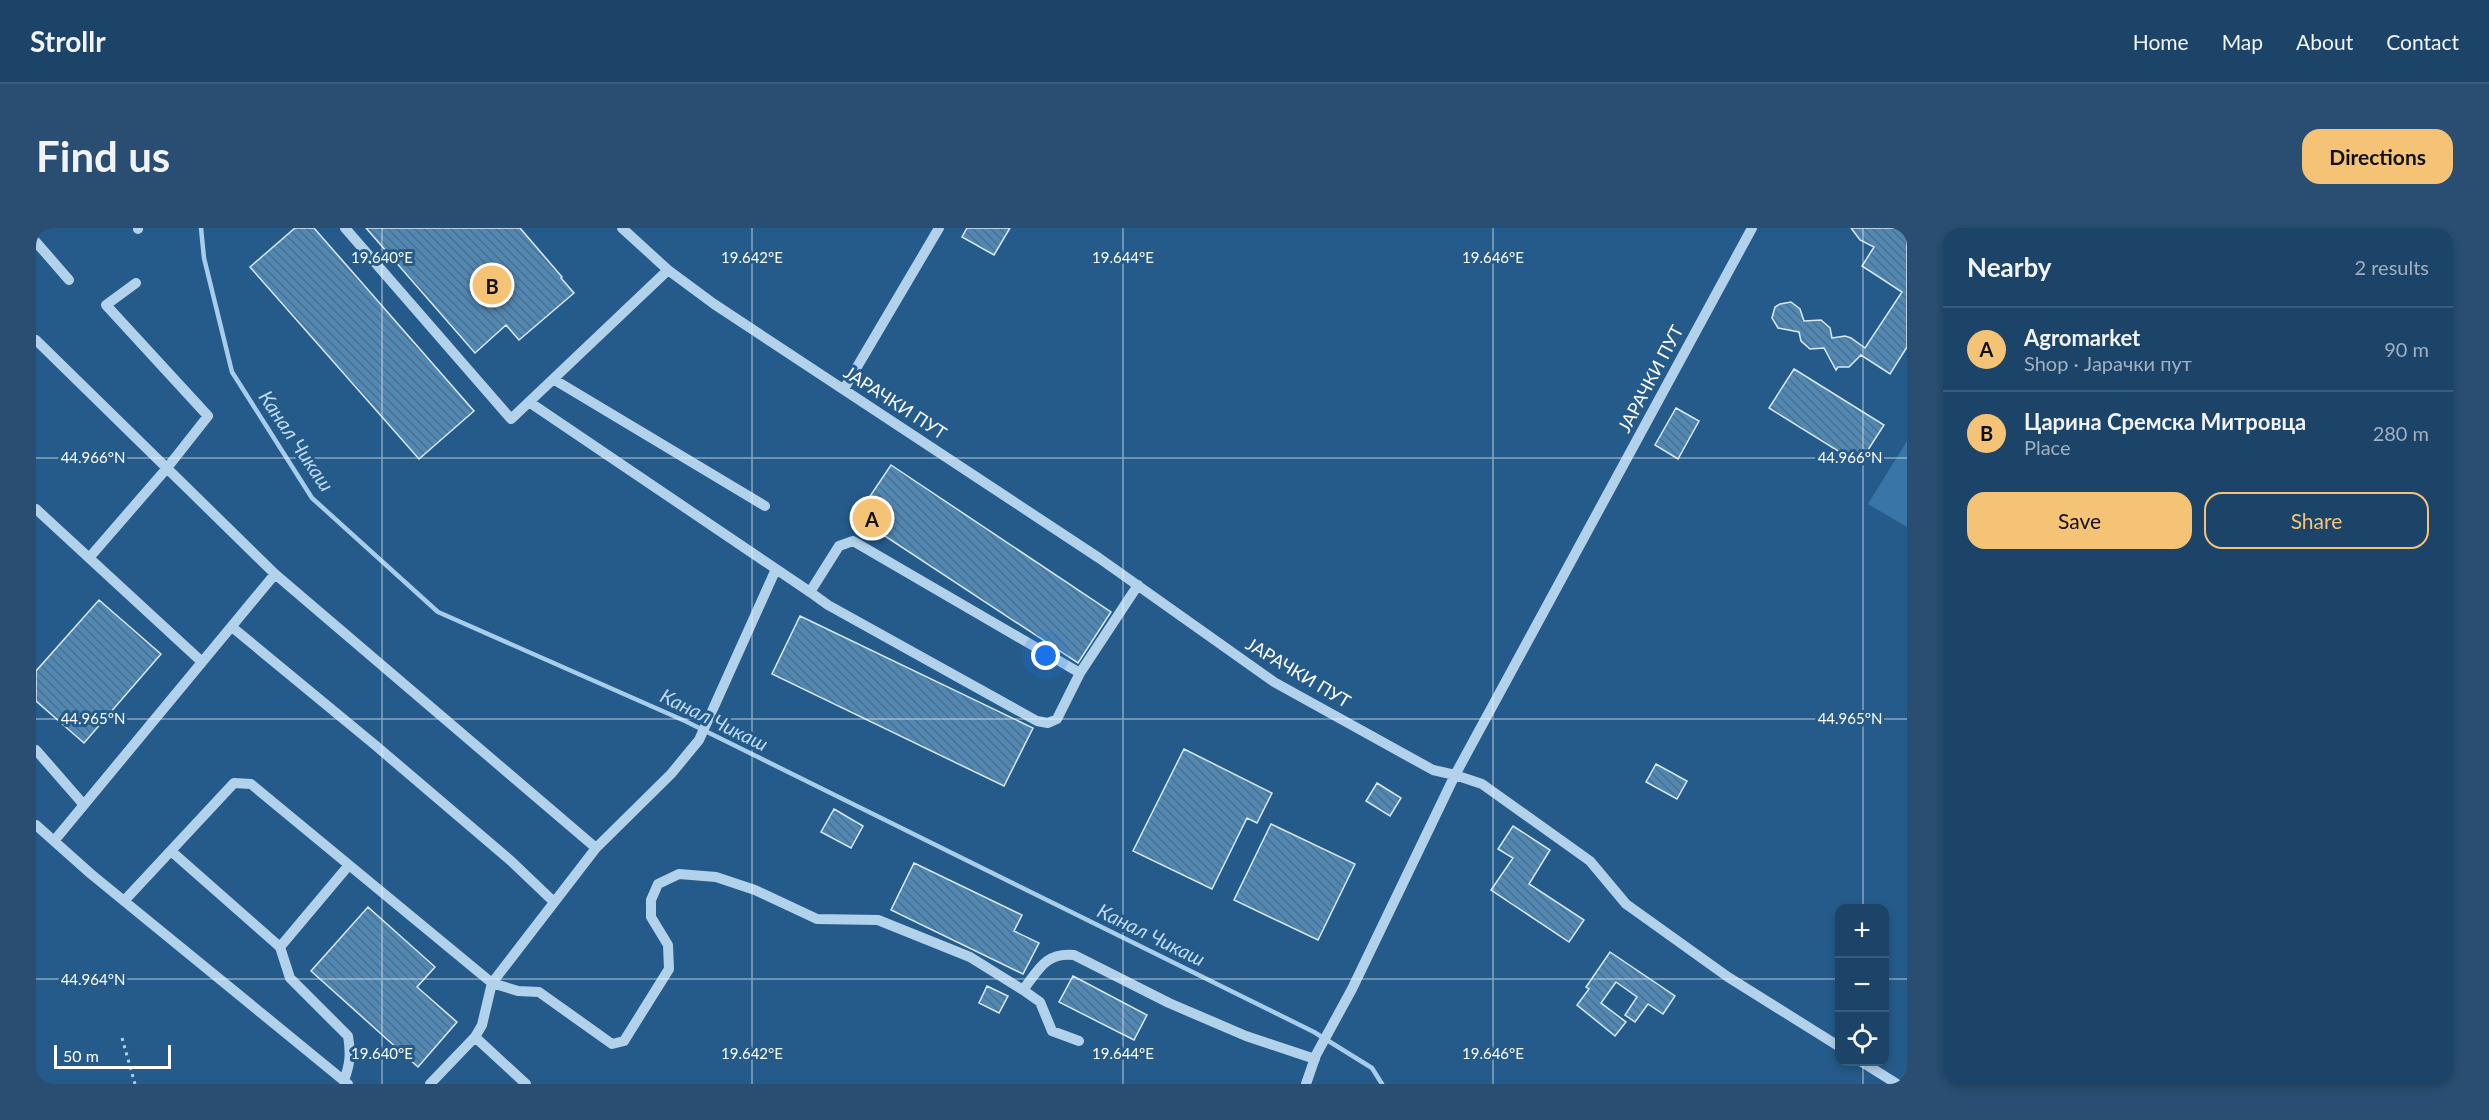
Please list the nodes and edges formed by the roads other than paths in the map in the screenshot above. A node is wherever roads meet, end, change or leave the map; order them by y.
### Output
1 (345, 228) edge
2 (622, 228) edge
3 (939, 228) edge
4 (1752, 228) edge
5 (36, 242) edge
6 (668, 270) junction
7 (69, 280) dead end
8 (136, 283) dead end
9 (36, 340) edge
10 (553, 379) junction
11 (844, 389) junction
12 (529, 402) junction
13 (167, 468) junction
14 (765, 507) dead end
15 (36, 509) edge
16 (89, 558) junction
17 (776, 569) junction
18 (275, 574) junction
19 (1138, 585) junction
20 (810, 592) junction
21 (231, 627) junction
22 (202, 662) junction
23 (1080, 674) junction
24 (36, 750) edge
25 (1455, 776) junction
26 (84, 805) junction
27 (36, 825) edge
28 (54, 841) junction
29 (596, 849) junction
30 (171, 851) junction
31 (350, 865) junction
32 (124, 901) junction
33 (554, 902) junction
34 (280, 947) junction
35 (492, 983) junction
36 (1023, 990) junction
37 (475, 1036) junction
38 (1079, 1041) dead end
39 (1835, 1044) edge
40 (1315, 1057) junction
41 (1869, 1066) edge
42 (346, 1082) edge
43 (430, 1084) edge
44 (526, 1084) edge
45 (1306, 1084) edge
46 (1898, 1084) edge

1 - 12 street
2 - 6 street, ЈАРАЧКИ ПУТ
3 - 11 street
4 - 25 street, ЈАРАЧКИ ПУТ
5 - 7 street
6 - 10 street
6 - 11 street, ЈАРАЧКИ ПУТ
8 - 13 street
9 - 13 street
10 - 12 street
10 - 14 street
11 - 19 street, ЈАРАЧКИ ПУТ
12 - 17 street
13 - 16 street
13 - 18 street
15 - 16 street
16 - 22 street
17 - 20 street
17 - 29 street
18 - 21 street
18 - 29 street
19 - 23 street
19 - 25 street, ЈАРАЧКИ ПУТ
20 - 23 street
20 - 23 street
21 - 22 street
21 - 33 street
22 - 26 street
24 - 26 street
25 - 39 street
25 - 40 street
26 - 28 street
27 - 28 street
28 - 32 street
29 - 33 street
30 - 31 street
30 - 32 street
30 - 34 street
31 - 34 street
31 - 35 street
32 - 42 street
33 - 35 street
34 - 42 street
35 - 36 street
35 - 37 street
36 - 38 street
36 - 40 street
37 - 43 street
37 - 44 street
40 - 45 street
41 - 46 street

